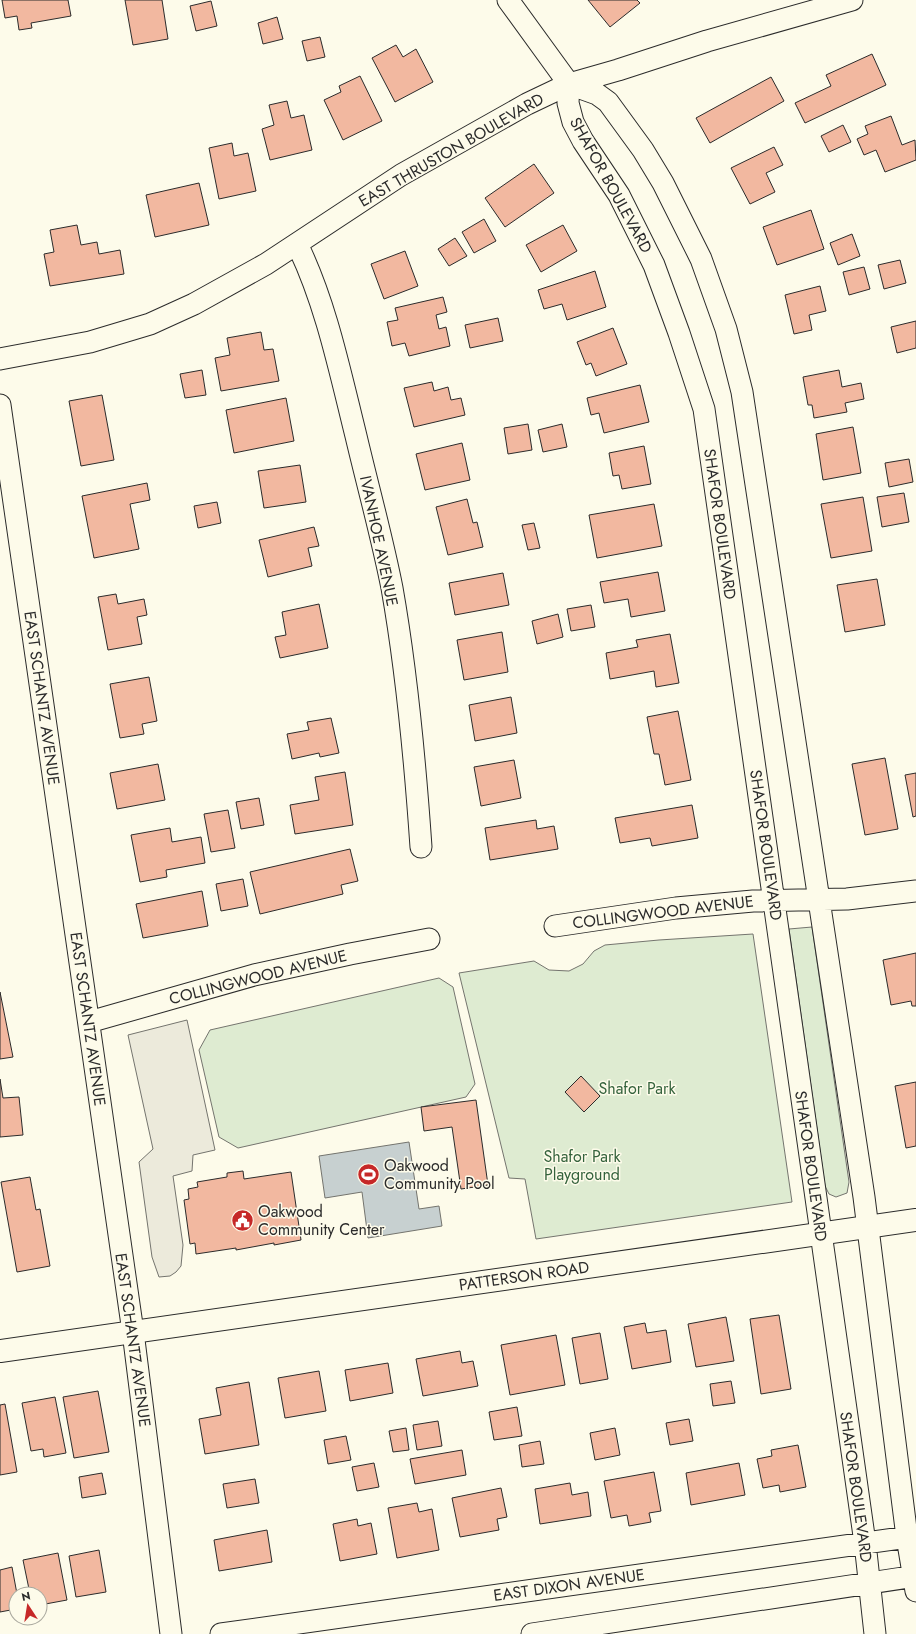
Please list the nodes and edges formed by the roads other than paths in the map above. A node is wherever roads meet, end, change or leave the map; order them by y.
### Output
1 (508, 0) edge
2 (852, 0) edge
3 (828, 3) edge
4 (569, 84) junction
5 (297, 244) junction
6 (0, 359) edge
7 (0, 405) edge
8 (421, 847) dead end
9 (916, 891) edge
10 (819, 898) junction
11 (774, 899) junction
12 (555, 926) dead end
13 (429, 939) dead end
14 (89, 1022) junction
15 (916, 1220) edge
16 (868, 1226) junction
17 (821, 1233) junction
18 (133, 1332) junction
19 (0, 1351) edge
20 (911, 1536) edge
21 (865, 1543) junction
22 (915, 1581) edge
23 (869, 1584) junction
24 (171, 1634) edge
25 (221, 1634) edge
26 (532, 1634) edge
27 (875, 1634) edge

1 - 4 street
2 - 3 street, EAST THRUSTON BOULEVARD
3 - 4 street, EAST THRUSTON BOULEVARD
4 - 5 street, EAST THRUSTON BOULEVARD
4 - 10 street, SHAFOR BOULEVARD
4 - 11 street, SHAFOR BOULEVARD
5 - 6 street, EAST THRUSTON BOULEVARD
5 - 8 street, IVANHOE AVENUE
7 - 14 street, EAST SCHANTZ AVENUE
9 - 10 street, COLLINGWOOD AVENUE
10 - 11 street, COLLINGWOOD AVENUE
10 - 16 street, SHAFOR BOULEVARD
11 - 12 street, COLLINGWOOD AVENUE
11 - 17 street, SHAFOR BOULEVARD
13 - 14 street, COLLINGWOOD AVENUE
14 - 18 street, EAST SCHANTZ AVENUE
15 - 16 main road, PATTERSON ROAD
16 - 17 main road, PATTERSON ROAD
16 - 20 street, SHAFOR BOULEVARD
17 - 18 main road, PATTERSON ROAD
17 - 21 street, SHAFOR BOULEVARD
18 - 19 main road, PATTERSON ROAD
18 - 24 street, EAST SCHANTZ AVENUE
20 - 21 street, EAST DIXON AVENUE
20 - 22 street, SHAFOR BOULEVARD
21 - 23 street, SHAFOR BOULEVARD
21 - 25 street, EAST DIXON AVENUE
22 - 23 street
23 - 26 street
23 - 27 street, SHAFOR BOULEVARD

